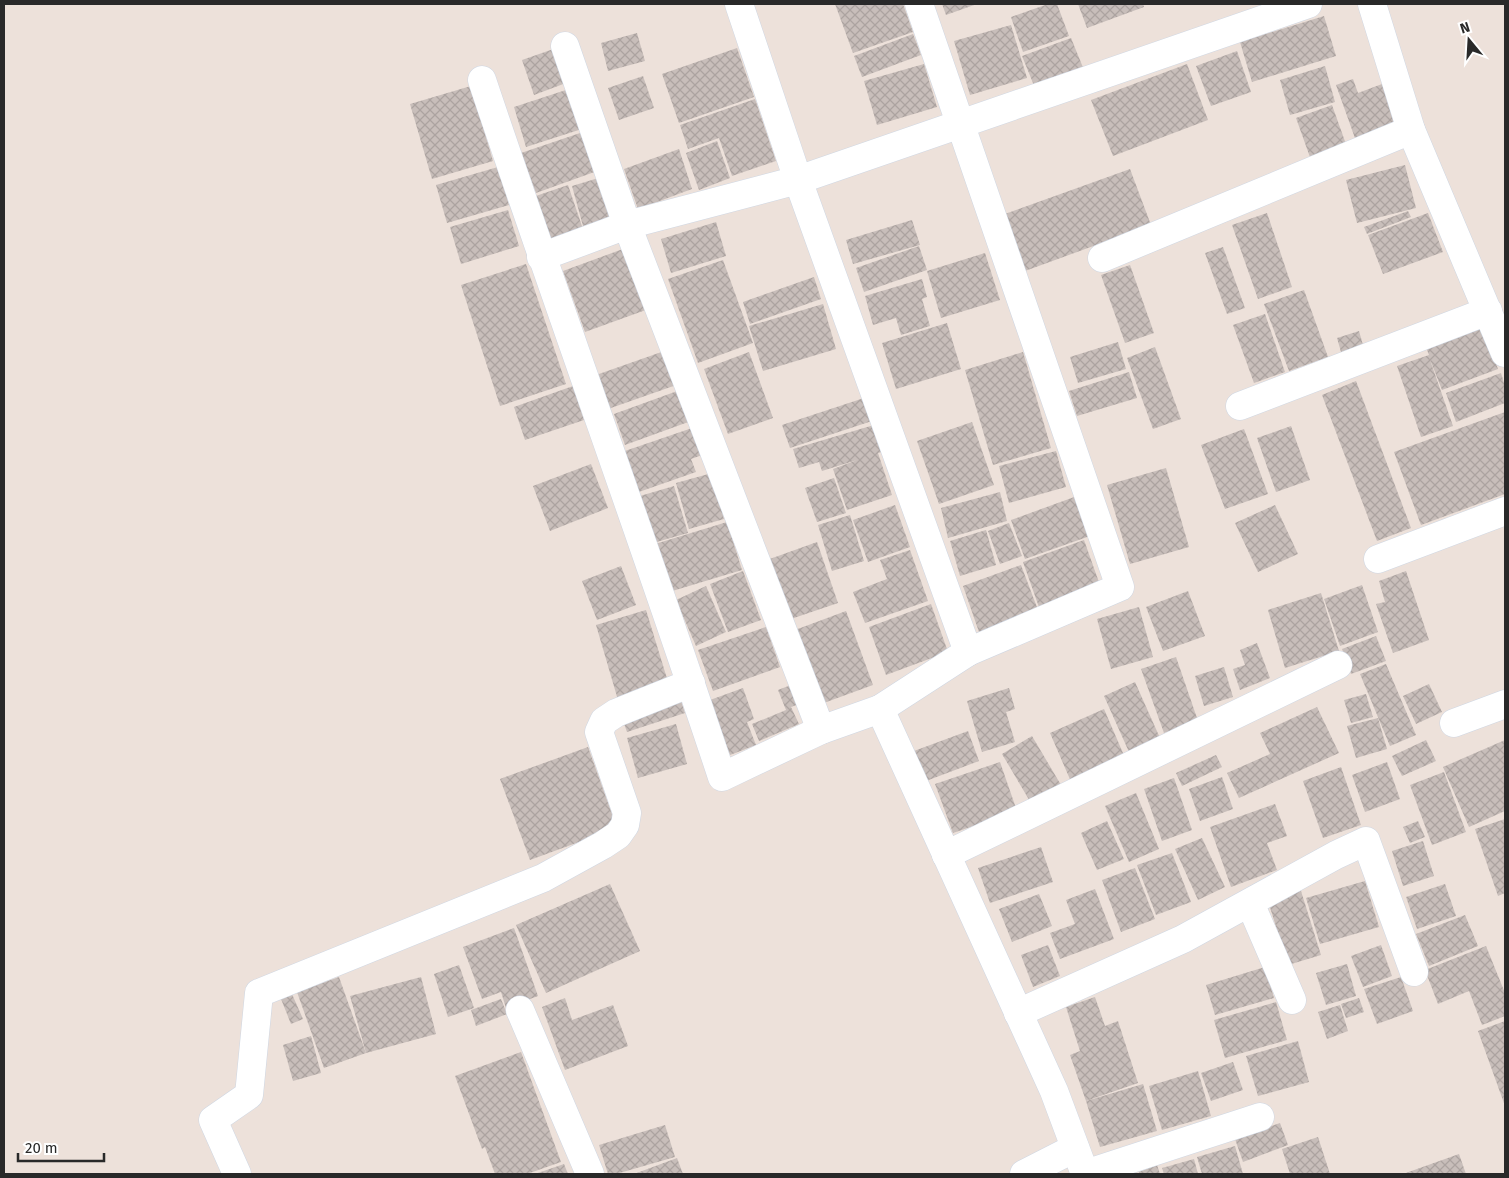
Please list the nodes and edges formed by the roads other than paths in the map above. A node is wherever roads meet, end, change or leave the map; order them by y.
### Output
1 (739, 4) edge
2 (919, 4) edge
3 (1308, 4) edge
4 (1372, 4) edge
5 (565, 46) dead end
6 (482, 80) dead end
7 (960, 125) junction
8 (1411, 130) junction
9 (798, 180) junction
10 (627, 225) junction
11 (541, 258) junction
12 (1102, 258) dead end
13 (1488, 311) junction
14 (1505, 353) edge
15 (1240, 406) dead end
16 (1505, 511) edge
17 (1378, 559) dead end
18 (968, 652) junction
19 (1338, 665) dead end
20 (691, 683) junction
21 (1505, 704) edge
22 (880, 709) junction
23 (1454, 723) dead end
24 (822, 730) junction
25 (946, 855) junction
26 (1250, 903) junction
27 (1414, 972) dead end
28 (1292, 1000) dead end
29 (520, 1010) dead end
30 (1018, 1013) junction
31 (1260, 1117) dead end
32 (1075, 1148) junction
33 (237, 1174) edge
34 (590, 1174) edge
35 (1024, 1174) edge
36 (1085, 1174) edge

1 - 9 street
2 - 7 street
3 - 7 street
4 - 8 street
5 - 10 street
6 - 11 street
7 - 9 street
7 - 18 street
8 - 12 street
8 - 13 street
9 - 10 street
9 - 18 street
10 - 11 street
10 - 24 street
11 - 20 street
13 - 14 street
13 - 15 street
16 - 17 street
18 - 22 street
19 - 25 street
20 - 24 street
20 - 33 street
21 - 23 street
22 - 24 street
22 - 25 street
25 - 30 street
26 - 27 street
26 - 28 street
26 - 30 street
29 - 34 street
30 - 32 street
31 - 36 street
32 - 35 street
32 - 36 street

